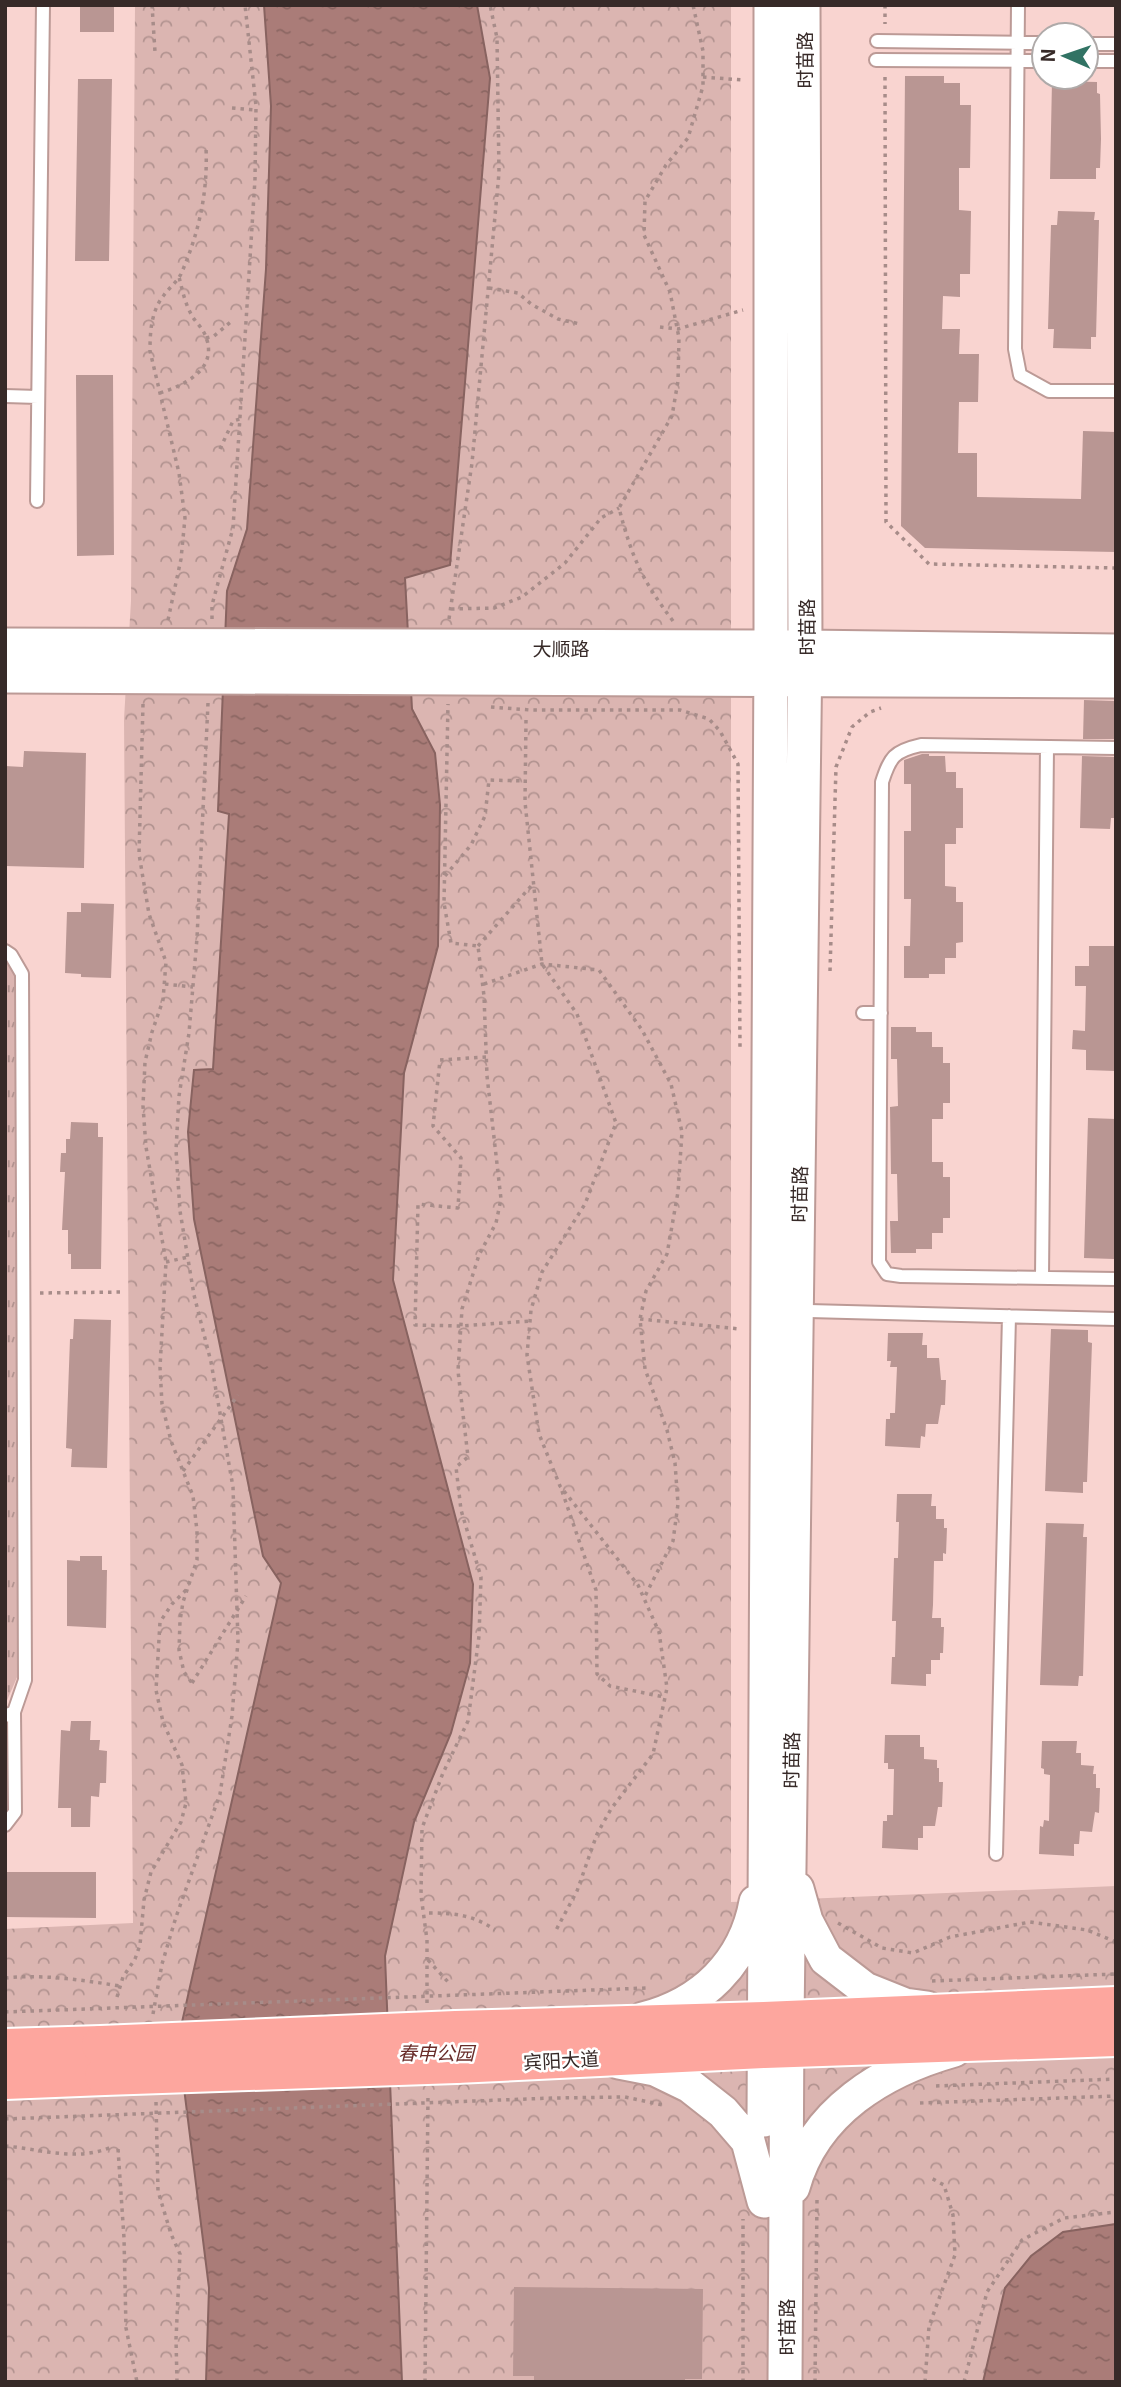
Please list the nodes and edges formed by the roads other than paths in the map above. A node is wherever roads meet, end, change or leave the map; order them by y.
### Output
1 (43, 5) edge
2 (771, 5) edge
3 (803, 5) edge
4 (1018, 5) edge
5 (881, 37) road end
6 (1030, 42) edge
7 (1116, 44) edge
8 (876, 60) dead end
9 (1030, 61) edge
10 (1116, 62) edge
11 (1116, 391) edge
12 (5, 396) edge
13 (38, 397) junction
14 (37, 501) dead end
15 (5, 645) edge
16 (805, 648) junction
17 (1116, 651) edge
18 (771, 663) junction
19 (5, 676) edge
20 (1116, 681) edge
21 (1046, 747) junction
22 (1116, 748) edge
23 (5, 951) edge
24 (863, 1013) dead end
25 (881, 1013) junction
26 (1042, 1278) junction
27 (1116, 1279) edge
28 (809, 1311) dead end
29 (1009, 1316) junction
30 (1116, 1319) edge
31 (10, 1714) edge
32 (5, 1825) edge
33 (777, 1852) junction
34 (996, 1854) dead end
35 (1116, 2006) edge
36 (974, 2027) junction
37 (776, 2034) junction
38 (1116, 2037) edge
39 (599, 2041) junction
40 (5, 2048) edge
41 (102, 2060) junction
42 (5, 2080) edge
43 (764, 2207) junction
44 (764, 2382) edge
45 (785, 2382) edge

1 - 13 lane
2 - 18 street, 时苗路
3 - 16 street, 时苗路
4 - 11 lane
5 - 6 lane
7 - 10 lane
8 - 9 lane
12 - 13 lane
13 - 14 lane
15 - 18 street, 大顺路
16 - 17 street, 大顺路
16 - 18 street, 大顺路
16 - 33 street, 时苗路
18 - 19 street, 大顺路
18 - 20 street, 大顺路
18 - 33 street, 时苗路
21 - 22 lane
21 - 25 lane
21 - 26 lane
23 - 31 lane
24 - 25 lane
25 - 26 lane
26 - 27 lane
28 - 29 lane
29 - 30 lane
29 - 34 lane
31 - 32 lane
33 - 36 street
33 - 37 street, 时苗路
33 - 39 street
35 - 36 highway, 宾阳大道
36 - 37 highway, 宾阳大道
36 - 38 highway, 宾阳大道
36 - 43 street
37 - 39 highway, 宾阳大道
37 - 43 street, 时苗路
39 - 41 highway, 宾阳大道, bridge
39 - 43 street
40 - 41 highway, 宾阳大道
41 - 42 highway, 宾阳大道
43 - 44 street, 时苗路
43 - 45 street, 时苗路

